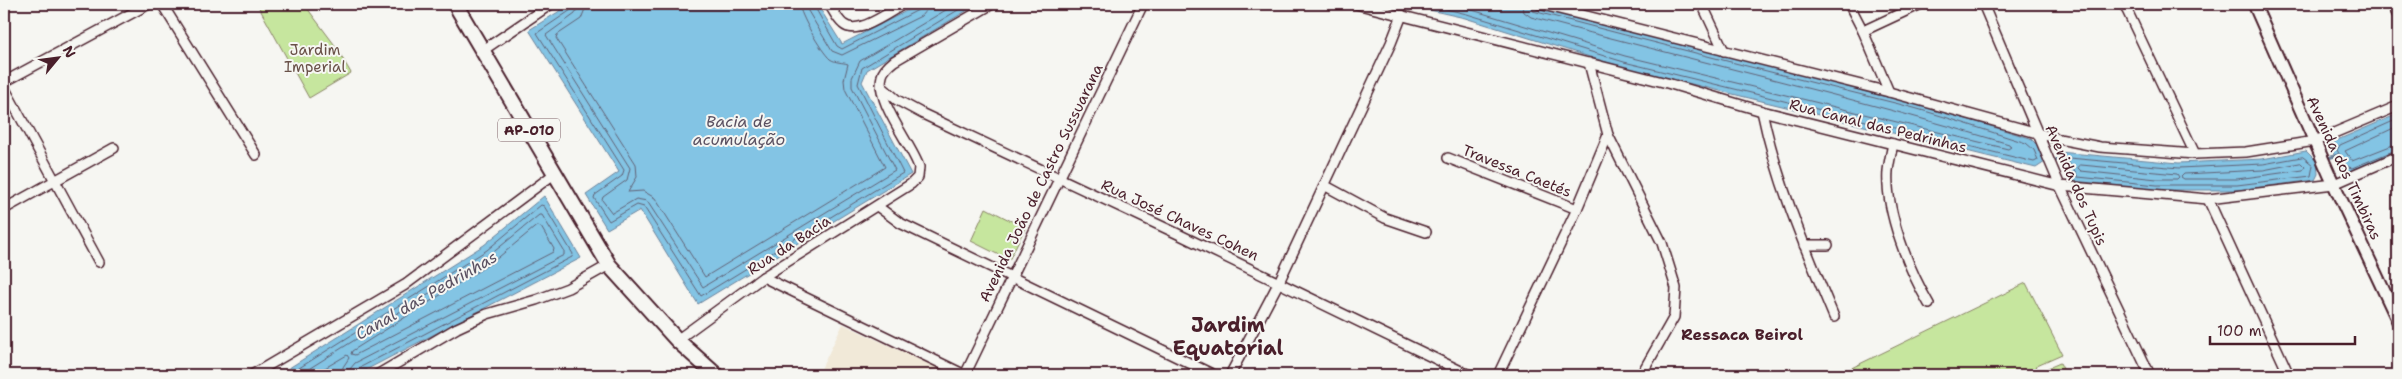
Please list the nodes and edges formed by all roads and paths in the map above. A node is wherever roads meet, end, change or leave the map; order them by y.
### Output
1 (150, 4) edge
2 (162, 4) edge
3 (551, 4) edge
4 (829, 4) edge
5 (904, 4) edge
6 (992, 4) edge
7 (1143, 4) edge
8 (1356, 4) edge
9 (1539, 4) edge
10 (1702, 4) edge
11 (1849, 4) edge
12 (1921, 4) edge
13 (1983, 4) edge
14 (2124, 4) edge
15 (2249, 4) edge
16 (2254, 4) edge
17 (2392, 4) edge
18 (455, 5) edge
19 (1559, 7) edge
20 (1402, 15) junction
21 (2398, 16) edge
22 (1863, 31) junction
23 (482, 50) junction
24 (1724, 51) junction
25 (2276, 55) junction
26 (1589, 63) junction
27 (4, 82) edge
28 (881, 86) junction
29 (4, 87) edge
30 (1889, 92) junction
31 (2398, 106) edge
32 (1762, 111) junction
33 (2037, 134) junction
34 (1608, 135) junction
35 (1893, 144) junction
36 (2316, 145) junction
37 (114, 148) dead end
38 (2195, 154) junction
39 (256, 155) dead end
40 (2398, 156) edge
41 (1448, 158) dead end
42 (554, 174) junction
43 (1057, 178) junction
44 (2332, 180) junction
45 (55, 181) junction
46 (2058, 183) junction
47 (1324, 185) junction
48 (2208, 199) junction
49 (877, 206) junction
50 (4, 209) edge
51 (1577, 209) junction
52 (1426, 232) dead end
53 (1804, 245) junction
54 (1828, 245) dead end
55 (99, 262) dead end
56 (609, 265) junction
57 (763, 277) junction
58 (1011, 277) junction
59 (1278, 282) junction
60 (1929, 304) dead end
61 (1834, 317) dead end
62 (2398, 321) edge
63 (677, 340) junction
64 (252, 375) edge
65 (377, 375) edge
66 (716, 375) edge
67 (965, 375) edge
68 (1214, 375) edge
69 (1230, 375) edge
70 (1469, 375) edge
71 (1498, 375) edge
72 (1641, 375) edge
73 (2150, 375) edge
74 (2290, 375) edge

1 - 27 street
2 - 39 street
3 - 23 street
4 - 5 street
6 - 28 street
7 - 43 street, Avenida João de Castro Sussuarana
8 - 20 street, Rua Canal das Pedrinhas
9 - 19 street
10 - 24 street
11 - 22 street
12 - 22 street
13 - 33 street, Avenida dos Tupis
14 - 38 street
15 - 25 street, Avenida dos Timbiras
16 - 25 street, Avenida dos Timbiras
17 - 21 street
18 - 23 main road, AP-010
19 - 24 street
20 - 26 street, Rua Canal das Pedrinhas
20 - 47 street
22 - 30 street
23 - 42 main road, AP-010
24 - 30 street
25 - 36 street, Avenida dos Timbiras
26 - 32 street, Rua Canal das Pedrinhas
26 - 34 street
28 - 43 street, Rua José Chaves Cohen
28 - 49 street, Rua da Bacia
29 - 45 street
30 - 33 street
31 - 36 street
32 - 35 street, Rua Canal das Pedrinhas
32 - 53 street
33 - 38 street
33 - 46 street, Avenida dos Tupis
34 - 51 street
34 - 72 street
35 - 46 street, Rua Canal das Pedrinhas
35 - 60 street
36 - 38 street
36 - 44 street, Avenida dos Timbiras
37 - 45 street
40 - 44 street, Rua Canal das Pedrinhas
41 - 51 street, Travessa Caetés
42 - 56 main road, AP-010
42 - 64 street
43 - 58 street, Avenida João de Castro Sussuarana
43 - 59 street, Rua José Chaves Cohen
44 - 48 street, Rua Canal das Pedrinhas
44 - 62 street, Avenida dos Timbiras
45 - 50 street
45 - 55 street
46 - 48 street, Rua Canal das Pedrinhas
46 - 73 street, Avenida dos Tupis
47 - 52 street
47 - 59 street
48 - 74 street
49 - 57 street, Rua da Bacia
49 - 58 street
51 - 71 street
53 - 54 street
53 - 61 street
56 - 63 main road, AP-010
56 - 65 street
57 - 63 street, Rua da Bacia
57 - 67 street
58 - 67 street, Avenida João de Castro Sussuarana
58 - 68 street
59 - 69 street
59 - 70 street, Rua José Chaves Cohen
63 - 66 main road, AP-010

